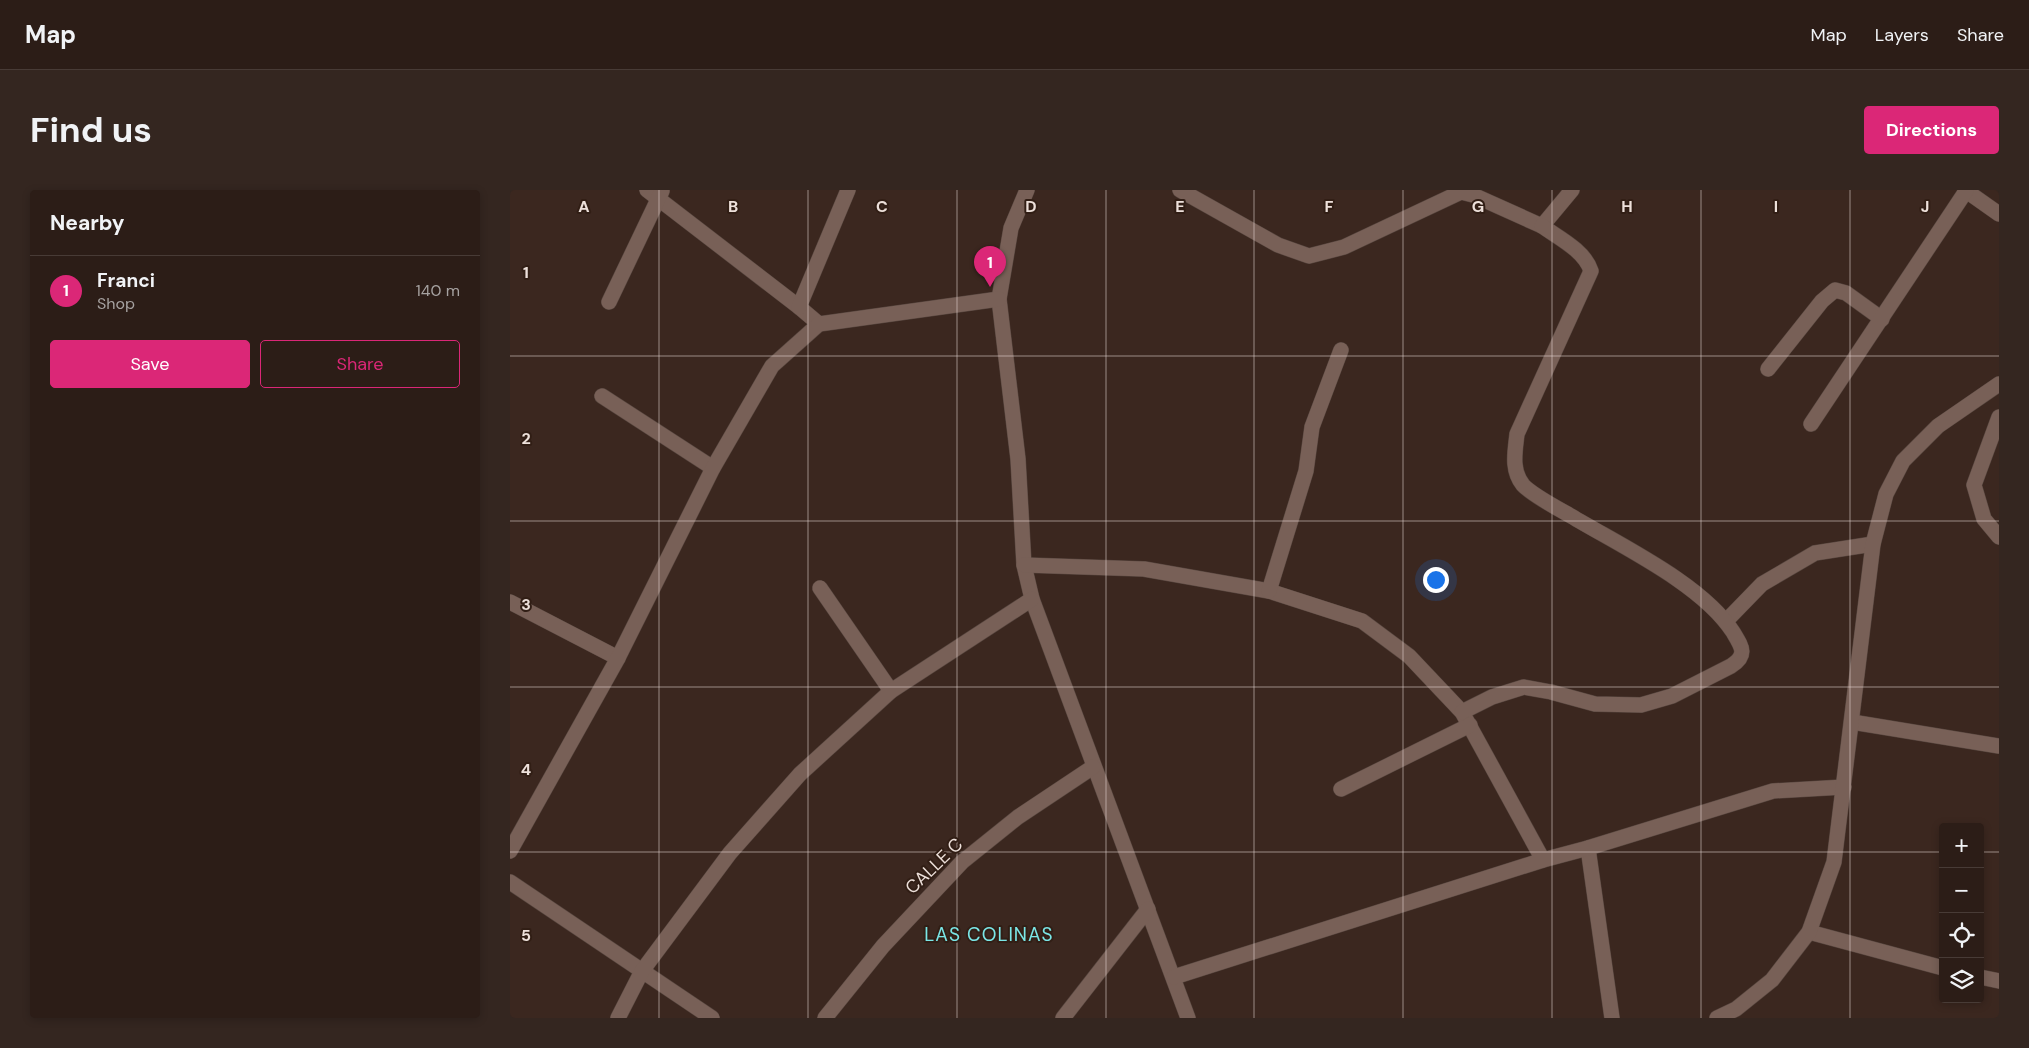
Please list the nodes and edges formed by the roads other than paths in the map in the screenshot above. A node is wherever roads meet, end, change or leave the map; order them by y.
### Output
1 (848, 190) edge
2 (1027, 190) edge
3 (1180, 190) edge
4 (1572, 190) edge
5 (1965, 190) edge
6 (656, 193) edge
7 (1982, 202) junction
8 (1999, 202) edge
9 (1999, 214) edge
10 (1542, 226) junction
11 (999, 299) junction
12 (609, 302) dead end
13 (799, 307) junction
14 (1882, 319) junction
15 (818, 324) junction
16 (1342, 350) dead end
17 (1768, 369) dead end
18 (1999, 384) edge
19 (602, 396) dead end
20 (1999, 417) edge
21 (1811, 424) dead end
22 (713, 468) junction
23 (1999, 538) edge
24 (1873, 544) junction
25 (1024, 565) junction
26 (820, 588) dead end
27 (1269, 591) junction
28 (1032, 599) junction
29 (510, 602) edge
30 (1726, 621) junction
31 (618, 658) junction
32 (891, 691) junction
33 (1462, 712) junction
34 (1852, 722) junction
35 (1470, 725) junction
36 (1999, 746) edge
37 (1093, 767) junction
38 (1844, 787) junction
39 (1341, 789) dead end
40 (1588, 848) junction
41 (510, 851) edge
42 (1543, 860) junction
43 (510, 882) edge
44 (1148, 909) junction
45 (1810, 932) junction
46 (1939, 967) edge
47 (642, 971) junction
48 (1174, 977) junction
49 (1984, 978) edge
50 (1999, 980) edge
51 (618, 1018) edge
52 (712, 1018) edge
53 (825, 1018) edge
54 (1063, 1018) edge
55 (1188, 1018) edge
56 (1612, 1018) edge
57 (1716, 1018) edge

1 - 13 street
2 - 11 street
3 - 10 street
4 - 10 street
5 - 7 street
5 - 14 street
6 - 12 street
6 - 13 street
7 - 8 street
7 - 9 street
10 - 30 street
11 - 15 street
11 - 25 street
13 - 15 street
14 - 17 street
14 - 21 street
15 - 22 street
16 - 27 street
18 - 24 street
19 - 22 street
20 - 23 street
22 - 31 street
24 - 30 street
24 - 34 street
25 - 27 street
25 - 28 street
26 - 32 street
27 - 33 street
28 - 32 street
28 - 37 street
29 - 31 street
30 - 33 street
31 - 41 street
32 - 47 street
33 - 35 street
34 - 36 street
34 - 38 street
35 - 39 street
35 - 42 street
37 - 44 street
37 - 53 street, CALLE C
38 - 40 street
38 - 45 street
40 - 42 street
40 - 56 street
42 - 48 street
43 - 47 street
44 - 48 street
44 - 54 street
45 - 46 street
45 - 57 street
47 - 51 street
47 - 52 street
48 - 55 street
49 - 50 street

